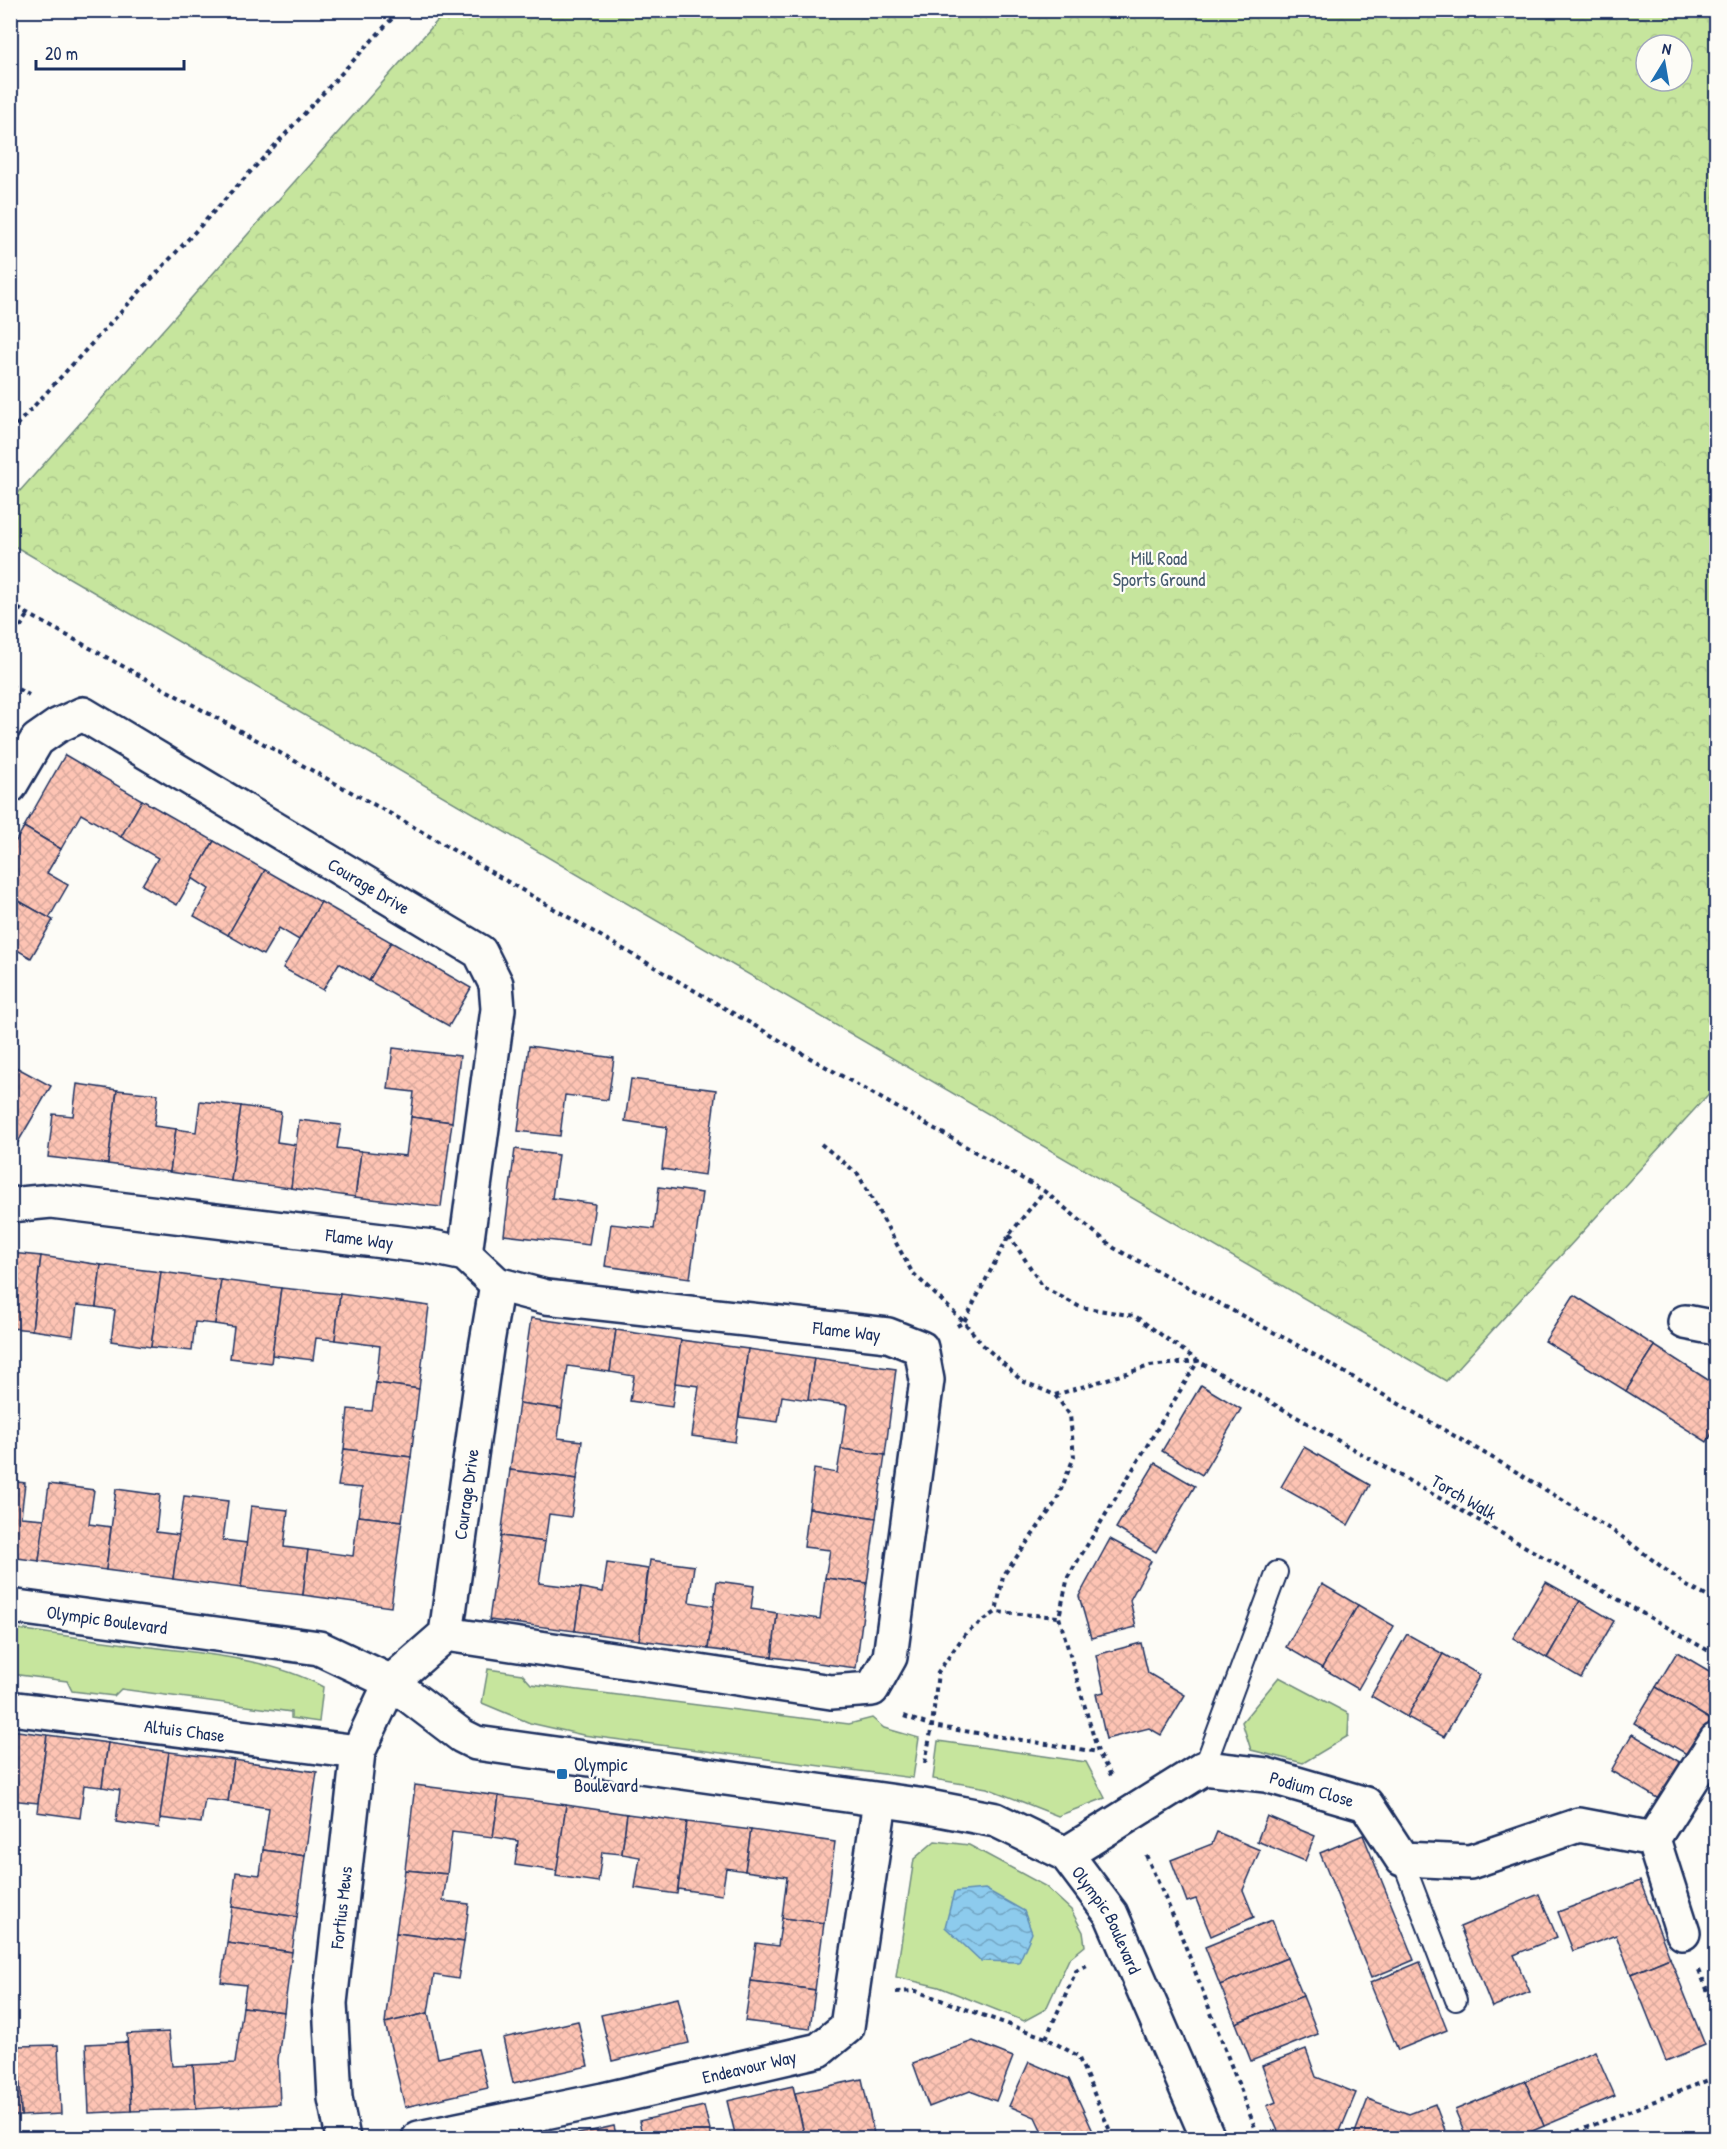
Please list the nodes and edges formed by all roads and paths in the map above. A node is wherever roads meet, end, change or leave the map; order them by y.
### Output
1 (400, 10) edge
2 (10, 432) edge
3 (10, 604) edge
4 (28, 614) junction
5 (10, 642) edge
6 (10, 786) edge
7 (821, 1144) dead end
8 (1044, 1191) junction
9 (10, 1205) edge
10 (1009, 1235) junction
11 (465, 1254) junction
12 (497, 1284) junction
13 (964, 1322) junction
14 (1198, 1361) junction
15 (1055, 1395) junction
16 (1277, 1572) dead end
17 (1716, 1601) edge
18 (10, 1606) edge
19 (996, 1612) junction
20 (1059, 1617) junction
21 (446, 1634) junction
22 (1716, 1655) edge
23 (391, 1682) junction
24 (872, 1689) junction
25 (10, 1708) edge
26 (932, 1726) junction
27 (1716, 1740) edge
28 (358, 1752) junction
29 (1098, 1752) junction
30 (1204, 1768) junction
31 (880, 1801) junction
32 (918, 1805) junction
33 (1128, 1814) junction
34 (1653, 1839) junction
35 (1066, 1854) junction
36 (1402, 1859) junction
37 (1683, 1933) dead end
38 (887, 1992) dead end
39 (1456, 2000) dead end
40 (1716, 2077) edge
41 (343, 2139) edge
42 (419, 2139) edge
43 (1113, 2139) edge
44 (1208, 2139) edge
45 (1259, 2139) edge
46 (1560, 2139) edge

1 - 2 path
3 - 4 path
4 - 5 path
4 - 8 path
6 - 11 street, Courage Drive
7 - 13 path
8 - 10 path
8 - 17 path
9 - 11 street, Flame Way
10 - 13 path
10 - 14 path, Torch Walk
11 - 12 street, Flame Way
12 - 21 street, Courage Drive
12 - 24 street, Flame Way
13 - 15 path
14 - 15 path
14 - 20 path
14 - 22 path, Torch Walk
15 - 19 path
16 - 30 lane
18 - 23 street, Olympic Boulevard
19 - 20 path
19 - 26 path
20 - 29 path
21 - 23 street
21 - 24 street
23 - 28 street, Fortius Mews
23 - 31 street, Olympic Boulevard
24 - 26 path
25 - 28 street, Altuis Chase
26 - 29 path
26 - 32 path
27 - 34 street
28 - 41 street, Fortius Mews
29 - 33 path
30 - 33 street
30 - 36 street, Podium Close
31 - 32 street, Olympic Boulevard
31 - 42 street, Endeavour Way
32 - 35 street, Olympic Boulevard
33 - 35 street
33 - 45 path
34 - 36 street
34 - 37 street
35 - 44 street, Olympic Boulevard
36 - 39 lane
38 - 43 path
40 - 46 path

